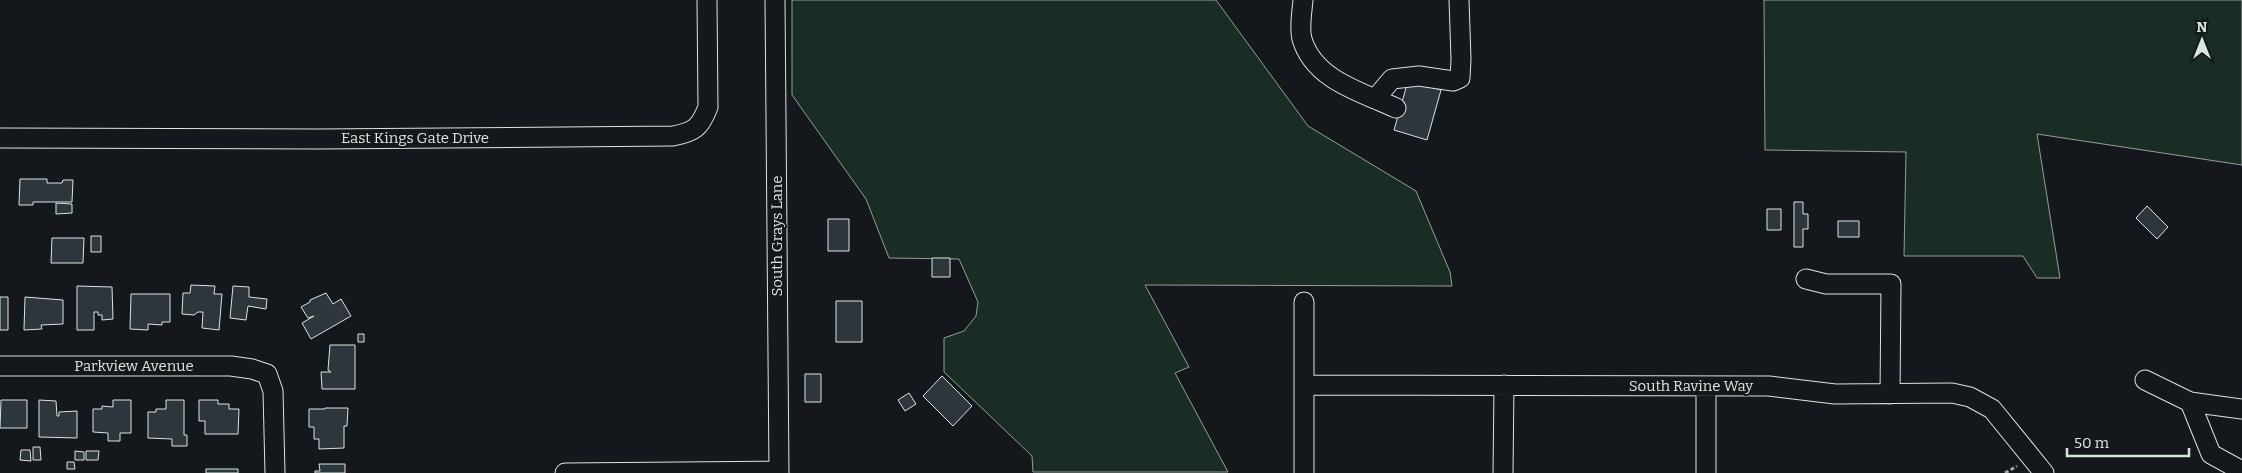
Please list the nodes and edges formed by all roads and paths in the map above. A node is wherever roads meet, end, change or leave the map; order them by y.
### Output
1 (707, 0) edge
2 (775, 0) edge
3 (1303, 0) edge
4 (1459, 0) edge
5 (1375, 99) junction
6 (1396, 108) dead end
7 (0, 138) edge
8 (1806, 279) dead end
9 (1304, 302) dead end
10 (0, 366) edge
11 (2145, 380) dead end
12 (1304, 385) junction
13 (1504, 386) junction
14 (1706, 386) junction
15 (1890, 394) junction
16 (2190, 402) junction
17 (2242, 408) edge
18 (2242, 471) edge
19 (779, 472) edge
20 (275, 473) edge
21 (564, 473) edge
22 (1304, 473) edge
23 (1504, 473) edge
24 (1706, 473) edge
25 (2044, 473) edge

1 - 7 street, East Kings Gate Drive
2 - 19 street, South Grays Lane
3 - 5 street
4 - 5 street
5 - 6 street
8 - 15 street
9 - 12 street
10 - 20 street, Parkview Avenue
11 - 16 street
12 - 13 street, South Ravine Way
12 - 22 street
13 - 14 street, South Ravine Way
13 - 23 street
14 - 15 street, South Ravine Way
14 - 24 street
15 - 25 street, South Ravine Way
16 - 17 street
16 - 18 street
19 - 21 street

